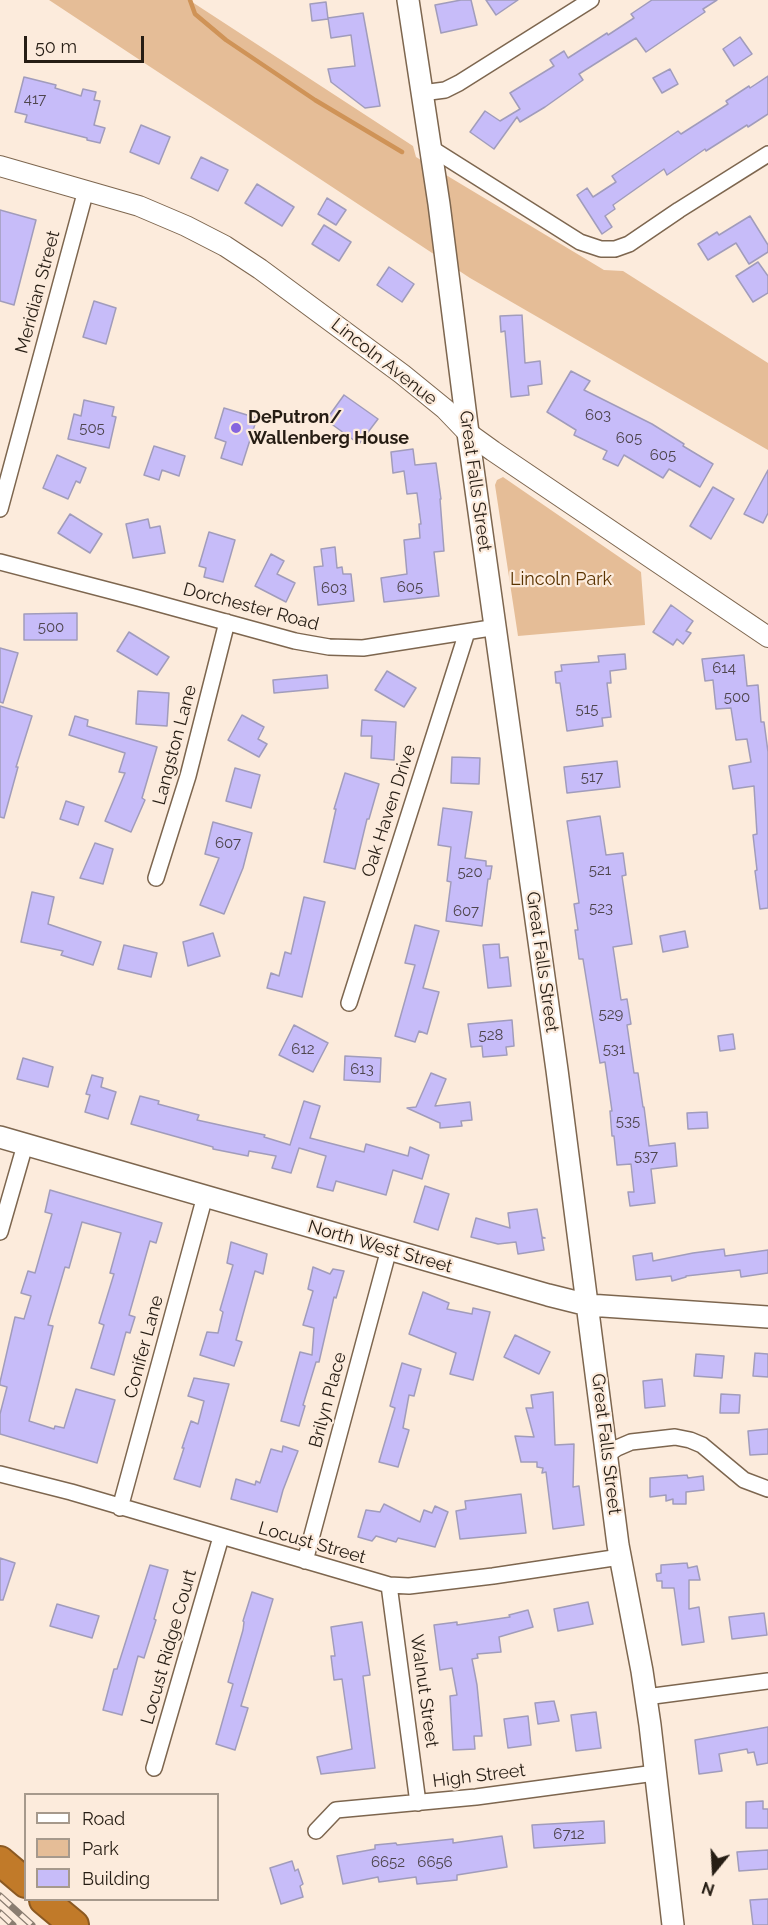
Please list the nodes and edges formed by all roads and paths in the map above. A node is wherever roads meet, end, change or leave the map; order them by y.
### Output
1 (408, 0) edge
2 (591, 0) edge
3 (422, 93) junction
4 (431, 148) junction
5 (768, 154) edge
6 (0, 166) edge
7 (86, 190) junction
8 (468, 433) junction
9 (0, 509) edge
10 (0, 562) edge
11 (227, 622) junction
12 (496, 627) junction
13 (467, 632) junction
14 (768, 637) edge
15 (156, 878) dead end
16 (349, 1003) dead end
17 (0, 1137) edge
18 (26, 1145) junction
19 (205, 1196) junction
20 (0, 1232) edge
21 (389, 1250) junction
22 (588, 1305) junction
23 (768, 1317) edge
24 (607, 1455) junction
25 (0, 1474) edge
26 (768, 1489) edge
27 (120, 1508) junction
28 (221, 1537) junction
29 (620, 1557) junction
30 (305, 1561) junction
31 (389, 1585) junction
32 (768, 1681) edge
33 (646, 1697) junction
34 (154, 1768) dead end
35 (655, 1773) junction
36 (418, 1803) junction
37 (316, 1831) dead end
38 (0, 1861) edge
39 (24, 1881) edge
40 (46, 1901) edge
41 (74, 1925) edge
42 (673, 1925) edge

1 - 3 main road, Great Falls Street
2 - 3 street
3 - 4 main road, Great Falls Street
4 - 5 street
4 - 8 main road, Great Falls Street
6 - 7 street, Lincoln Avenue
7 - 8 street, Lincoln Avenue
7 - 9 street, Meridian Street
8 - 12 main road, Great Falls Street
8 - 14 street, Lincoln Avenue
10 - 11 street, Dorchester Road
11 - 13 street, Dorchester Road
11 - 15 street, Langston Lane
12 - 13 street, Dorchester Road
12 - 22 main road, Great Falls Street
13 - 16 street, Oak Haven Drive
17 - 18 main road, North West Street
18 - 19 main road, North West Street
18 - 20 street
19 - 21 main road, North West Street
19 - 27 street, Conifer Lane
21 - 22 main road, North West Street
21 - 30 street, Brilyn Place
22 - 23 main road, North West Street
22 - 24 main road, Great Falls Street
24 - 26 street
24 - 29 main road, Great Falls Street
25 - 27 street, Locust Street
27 - 28 street, Locust Street
28 - 30 street, Locust Street
28 - 34 street, Locust Ridge Court
29 - 31 street, Locust Street
29 - 33 main road, Great Falls Street
30 - 31 street, Locust Street
31 - 36 street, Walnut Street
32 - 33 street
33 - 35 main road, Great Falls Street
35 - 36 street, High Street
35 - 42 main road, Great Falls Street
36 - 37 street, High Street
38 - 39 highway
40 - 41 highway

